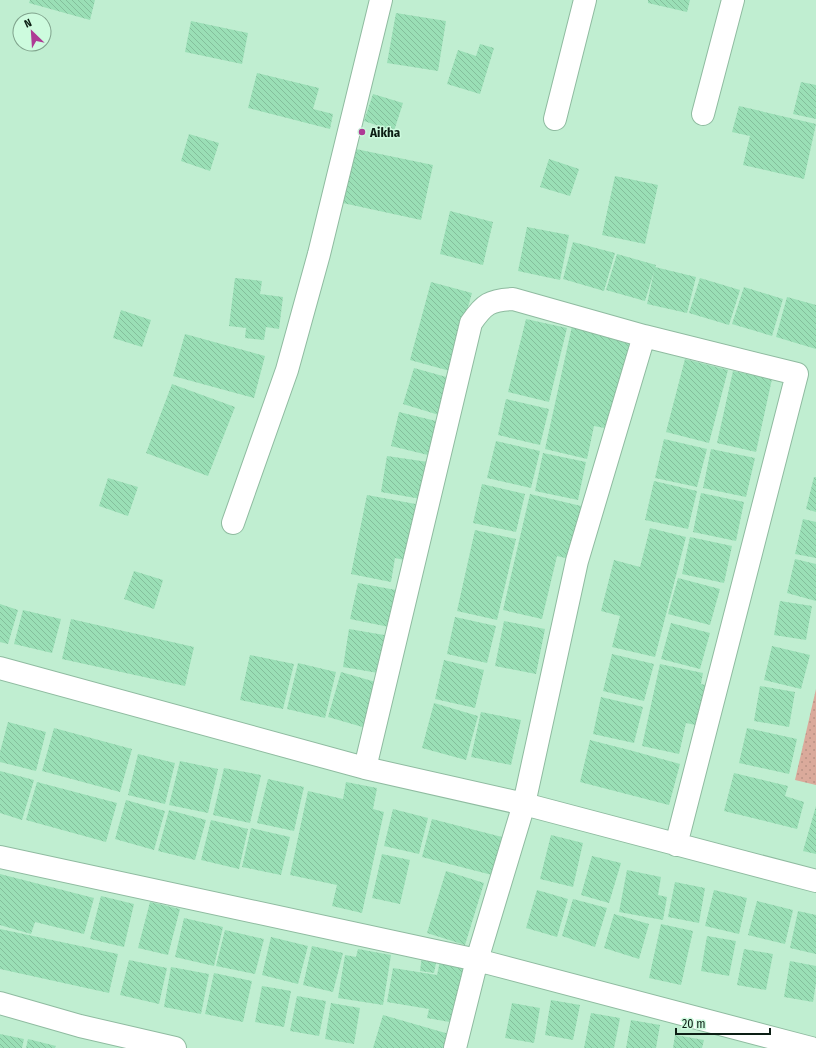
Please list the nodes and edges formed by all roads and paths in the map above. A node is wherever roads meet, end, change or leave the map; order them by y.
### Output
1 (382, 0) edge
2 (585, 0) edge
3 (733, 0) edge
4 (703, 114) dead end
5 (555, 119) dead end
6 (644, 336) junction
7 (233, 523) dead end
8 (0, 668) edge
9 (365, 768) junction
10 (524, 804) junction
11 (676, 846) junction
12 (0, 857) edge
13 (816, 881) edge
14 (477, 960) junction
15 (0, 1003) edge
16 (175, 1048) edge
17 (455, 1048) edge
18 (812, 1048) edge

1 - 7 street
2 - 5 street
3 - 4 street
6 - 9 street
6 - 10 street
6 - 11 street
8 - 9 street
9 - 10 street
10 - 11 street
10 - 14 street
11 - 13 street
12 - 14 street
14 - 17 street
14 - 18 street
15 - 16 street

